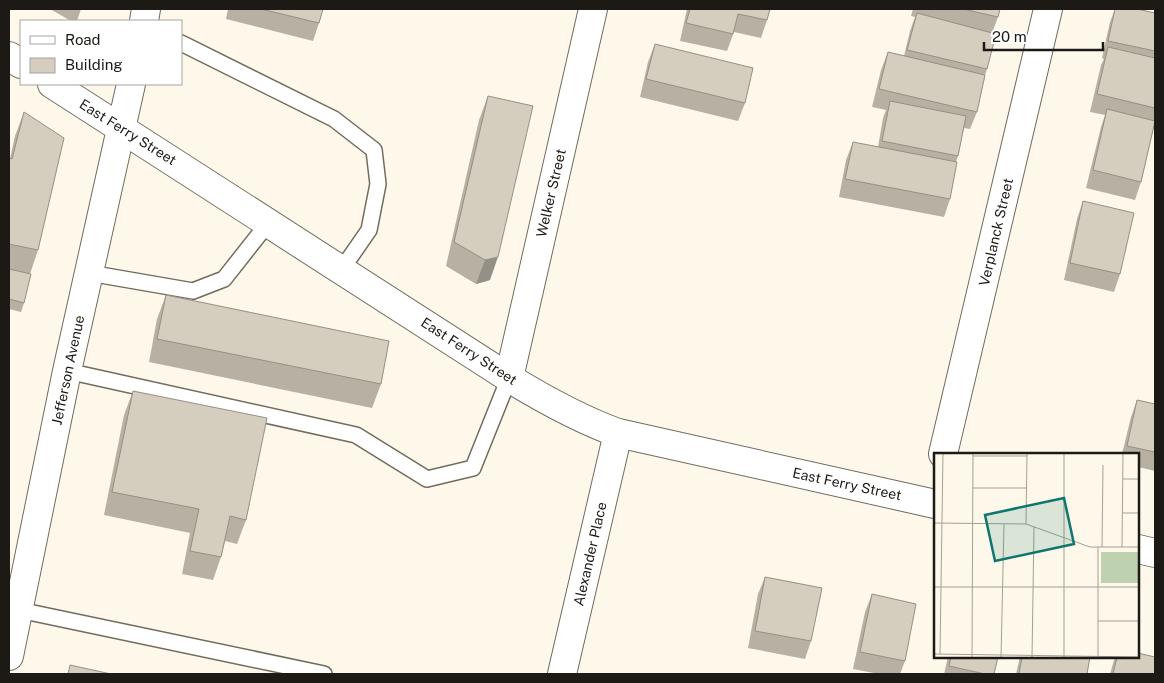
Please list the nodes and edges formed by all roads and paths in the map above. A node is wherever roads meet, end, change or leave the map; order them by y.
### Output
1 (593, 9) edge
2 (1048, 9) edge
3 (182, 43) edge
4 (9, 56) edge
5 (20, 63) edge
6 (54, 85) edge
7 (131, 85) edge
8 (121, 128) junction
9 (269, 222) junction
10 (342, 269) junction
11 (89, 273) junction
12 (68, 371) junction
13 (509, 378) junction
14 (618, 433) junction
15 (943, 453) edge
16 (934, 499) edge
17 (1139, 549) edge
18 (1155, 553) edge
19 (19, 610) junction
20 (9, 656) edge
21 (324, 674) edge
22 (562, 674) edge

1 - 13 street, Welker Street
2 - 15 street, Verplanck Street
3 - 10 lane
4 - 5 street
6 - 8 street, East Ferry Street
7 - 8 street, Jefferson Avenue
8 - 9 street, East Ferry Street
8 - 11 street, Jefferson Avenue
9 - 10 street, East Ferry Street
9 - 11 lane
10 - 13 street, East Ferry Street
11 - 12 street, Jefferson Avenue
12 - 13 lane
12 - 19 street, Jefferson Avenue
13 - 14 street, East Ferry Street
14 - 16 street, East Ferry Street
14 - 22 street, Alexander Place
17 - 18 street
19 - 20 street, Jefferson Avenue
19 - 21 lane

